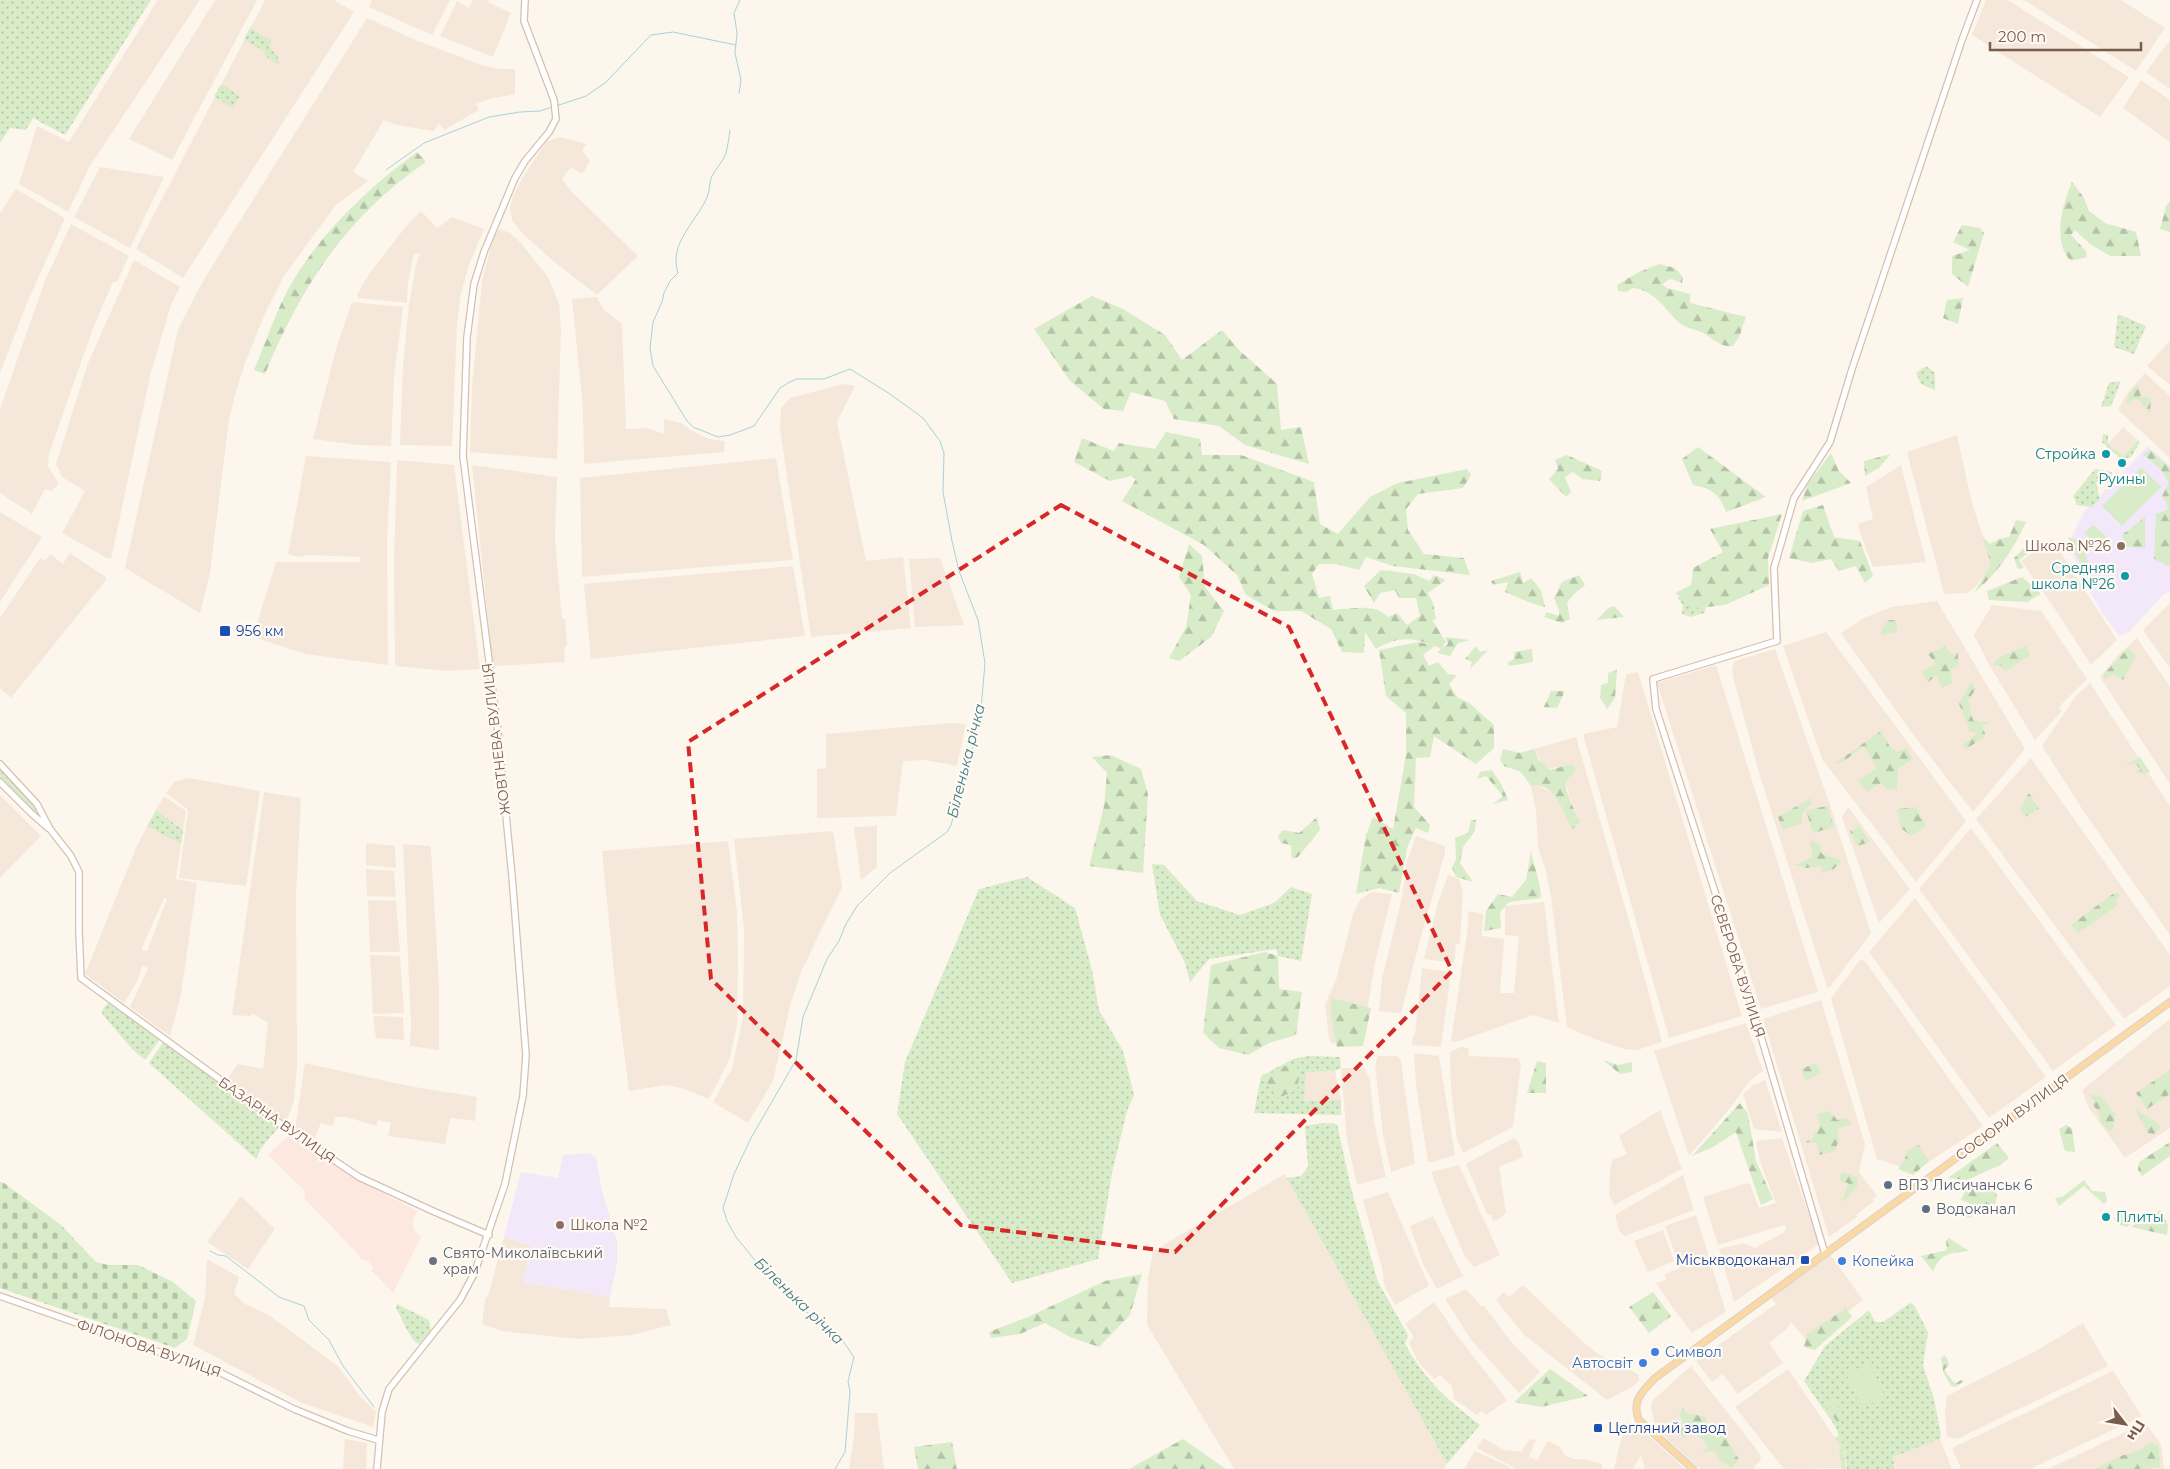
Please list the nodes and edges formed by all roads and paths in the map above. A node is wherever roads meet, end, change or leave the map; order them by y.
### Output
1 (525, 0) edge
2 (1977, 0) edge
3 (0, 764) edge
4 (0, 782) edge
5 (50, 829) junction
6 (2170, 1002) edge
7 (489, 1235) junction
8 (1825, 1254) junction
9 (0, 1296) edge
10 (378, 1440) junction
11 (377, 1469) edge
12 (1693, 1469) edge

1 - 7 main road, ЖОВТНЕВА ВУЛИЦЯ
2 - 8 main road, СЄВЕРОВА ВУЛИЦЯ
3 - 5 main road
4 - 5 main road
5 - 7 main road, БАЗАРНА ВУЛИЦЯ
6 - 8 main road, СОСЮРИ ВУЛИЦЯ
7 - 10 main road, ЖОВТНЕВА ВУЛИЦЯ
8 - 12 main road, СОСЮРИ ВУЛИЦЯ
9 - 10 main road, ФІЛОНОВА ВУЛИЦЯ
10 - 11 main road, ЖОВТНЕВА ВУЛИЦЯ

